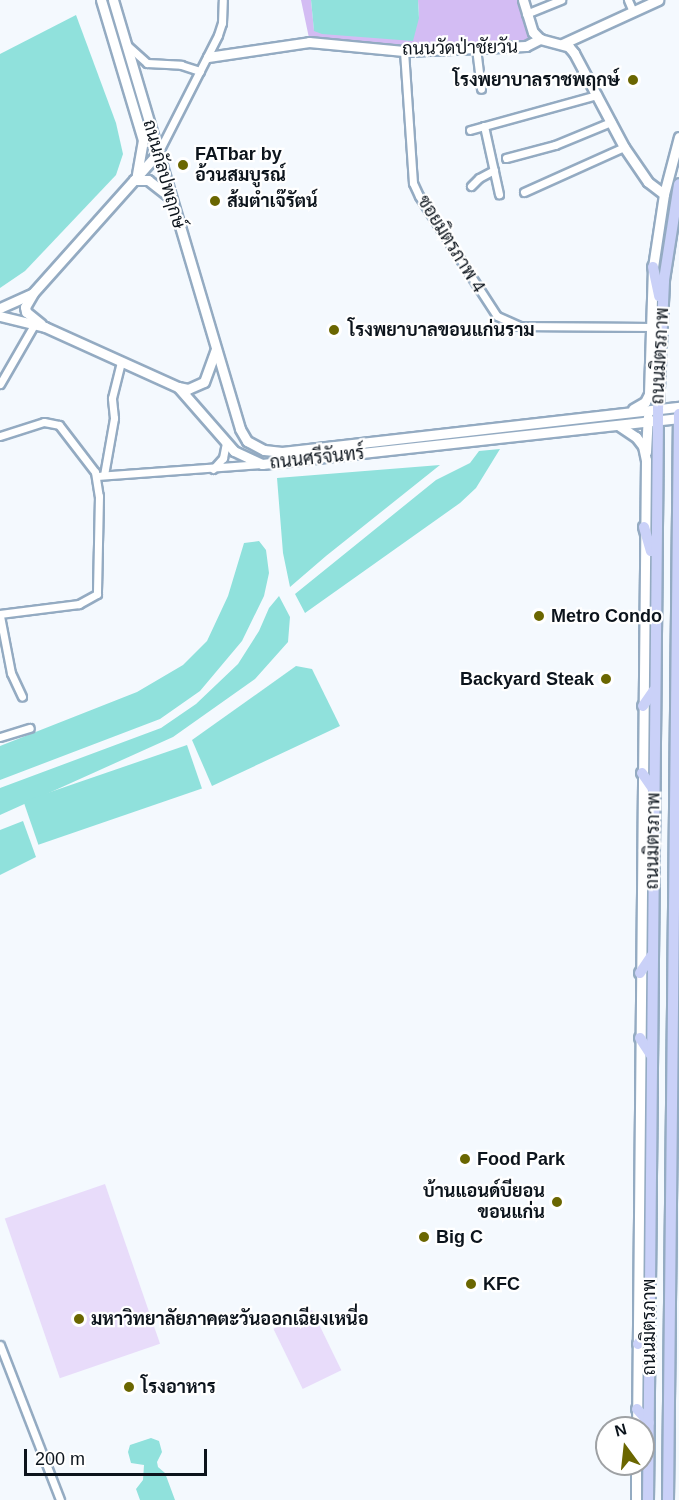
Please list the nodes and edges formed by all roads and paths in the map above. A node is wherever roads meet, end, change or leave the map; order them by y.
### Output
1 (101, 0) edge
2 (124, 0) edge
3 (223, 0) edge
4 (523, 0) edge
5 (561, 0) edge
6 (628, 0) edge
7 (658, 0) edge
8 (113, 1) edge
9 (633, 12) junction
10 (526, 14) junction
11 (540, 39) junction
12 (562, 44) junction
13 (126, 45) junction
14 (476, 48) junction
15 (404, 51) junction
16 (208, 57) junction
17 (200, 71) junction
18 (137, 82) junction
19 (127, 85) junction
20 (481, 89) dead end
21 (597, 95) junction
22 (611, 122) junction
23 (484, 126) junction
24 (151, 130) junction
25 (470, 130) dead end
26 (170, 133) junction
27 (679, 137) edge
28 (624, 147) junction
29 (158, 153) junction
30 (506, 159) dead end
31 (494, 170) junction
32 (134, 180) junction
33 (679, 184) edge
34 (471, 186) dead end
35 (524, 192) dead end
36 (499, 194) dead end
37 (664, 194) junction
38 (172, 198) junction
39 (654, 267) junction
40 (33, 293) junction
41 (0, 308) edge
42 (662, 311) junction
43 (0, 316) edge
44 (34, 325) junction
45 (45, 327) junction
46 (650, 327) junction
47 (216, 349) junction
48 (121, 361) junction
49 (0, 384) edge
50 (178, 387) junction
51 (649, 394) junction
52 (679, 407) edge
53 (619, 412) junction
54 (653, 415) junction
55 (679, 417) edge
56 (618, 425) junction
57 (0, 436) edge
58 (225, 442) junction
59 (264, 450) joint
60 (646, 460) junction
61 (262, 464) junction
62 (213, 468) junction
63 (100, 475) junction
64 (644, 526) junction
65 (678, 563) edge
66 (657, 568) junction
67 (0, 615) edge
68 (654, 690) junction
69 (22, 697) dead end
70 (643, 706) junction
71 (30, 728) dead end
72 (0, 737) edge
73 (642, 773) junction
74 (677, 779) edge
75 (653, 789) junction
76 (677, 869) edge
77 (652, 955) junction
78 (640, 973) junction
79 (640, 1038) junction
80 (651, 1055) junction
81 (650, 1190) junction
82 (672, 1191) junction
83 (671, 1277) junction
84 (679, 1291) edge
85 (649, 1330) junction
86 (638, 1344) junction
87 (0, 1345) edge
88 (679, 1368) edge
89 (670, 1379) junction
90 (637, 1409) junction
91 (637, 1416) edge
92 (642, 1416) edge
93 (648, 1416) edge
94 (636, 1476) edge
95 (648, 1476) edge
96 (60, 1500) edge
97 (636, 1500) edge
98 (648, 1500) edge
99 (668, 1500) edge

1 - 19 main road, ถนนกัลปพฤกษ์
2 - 8 street
3 - 16 street
4 - 10 main road
5 - 10 street
6 - 9 street
7 - 9 main road
8 - 13 main road, ถนนกัลปพฤกษ์
9 - 12 main road
10 - 11 main road
11 - 12 main road, ถนนวัดป่าชัยวัน
11 - 14 main road, ถนนวัดป่าชัยวัน
12 - 21 main road
13 - 17 street
13 - 18 main road, ถนนกัลปพฤกษ์
14 - 15 main road, ถนนวัดป่าชัยวัน
14 - 20 street
15 - 16 main road, ถนนวัดป่าชัยวัน
15 - 46 street, ซอยมิตรภาพ 4
16 - 17 street
17 - 26 street
18 - 19 main road
18 - 24 main road, ถนนกัลปพฤกษ์
19 - 32 main road, ถนนกัลปพฤกษ์
21 - 22 main road
21 - 23 street
22 - 28 main road
22 - 30 street
23 - 25 street
23 - 31 street
24 - 26 street
24 - 29 main road, ถนนกัลปพฤกษ์
26 - 29 street
27 - 37 main road, ถนนมิตรภาพ
28 - 35 street
28 - 37 main road
29 - 32 main road
29 - 38 main road, ถนนกัลปพฤกษ์
31 - 34 street
31 - 36 street
32 - 38 main road
32 - 40 main road
33 - 42 main road, ถนนมิตรภาพ
37 - 39 main road, ถนนมิตรภาพ
38 - 47 main road, ถนนกัลปพฤกษ์
39 - 42 main road
39 - 46 main road, ถนนมิตรภาพ
40 - 41 main road
40 - 45 main road
42 - 54 main road, ถนนมิตรภาพ
43 - 44 main road, ถนนศรีจันทร์
44 - 45 main road, ถนนศรีจันทร์
44 - 49 street
45 - 48 main road, ถนนศรีจันทร์
46 - 51 main road, ถนนมิตรภาพ
47 - 50 main road
47 - 59 main road, ถนนกัลปพฤกษ์
48 - 50 main road, ถนนศรีจันทร์
48 - 63 street
50 - 58 main road, ถนนศรีจันทร์
51 - 53 main road
51 - 54 main road, ถนนมิตรภาพ
52 - 54 main road, ถนนศรีจันทร์
53 - 54 main road, ถนนศรีจันทร์
53 - 59 main road, ถนนศรีจันทร์
54 - 55 main road, ถนนศรีจันทร์
54 - 56 main road, ถนนศรีจันทร์
54 - 60 main road, ถนนมิตรภาพ
54 - 66 main road, ถนนมิตรภาพ
55 - 65 main road, ถนนมิตรภาพ
56 - 60 main road
56 - 61 main road, ถนนศรีจันทร์
57 - 63 street
58 - 61 main road, ถนนศรีจันทร์
58 - 62 street
60 - 64 main road, ถนนมิตรภาพ
61 - 62 street
62 - 63 street
63 - 67 street
64 - 66 main road
64 - 70 main road, ถนนมิตรภาพ
65 - 74 main road, ถนนมิตรภาพ
66 - 68 main road, ถนนมิตรภาพ
67 - 69 street
68 - 70 main road
68 - 75 main road, ถนนมิตรภาพ
70 - 73 main road, ถนนมิตรภาพ
71 - 72 street
73 - 75 main road
73 - 78 main road, ถนนมิตรภาพ
74 - 76 main road, ถนนมิตรภาพ
75 - 77 main road, ถนนมิตรภาพ
76 - 82 main road, ถนนมิตรภาพ
77 - 78 main road
77 - 80 main road, ถนนมิตรภาพ
78 - 79 main road, ถนนมิตรภาพ
79 - 80 main road
79 - 86 main road, ถนนมิตรภาพ
80 - 81 main road, ถนนมิตรภาพ
81 - 82 main road
81 - 85 main road, ถนนมิตรภาพ
82 - 83 main road, ถนนมิตรภาพ
83 - 84 main road
83 - 89 main road, ถนนมิตรภาพ
85 - 86 main road
85 - 93 main road, ถนนมิตรภาพ
86 - 90 main road, ถนนมิตรภาพ
87 - 96 street
88 - 89 main road
89 - 99 main road, ถนนมิตรภาพ
90 - 91 main road, ถนนมิตรภาพ
90 - 92 main road
94 - 97 main road
95 - 98 main road, ถนนมิตรภาพ

